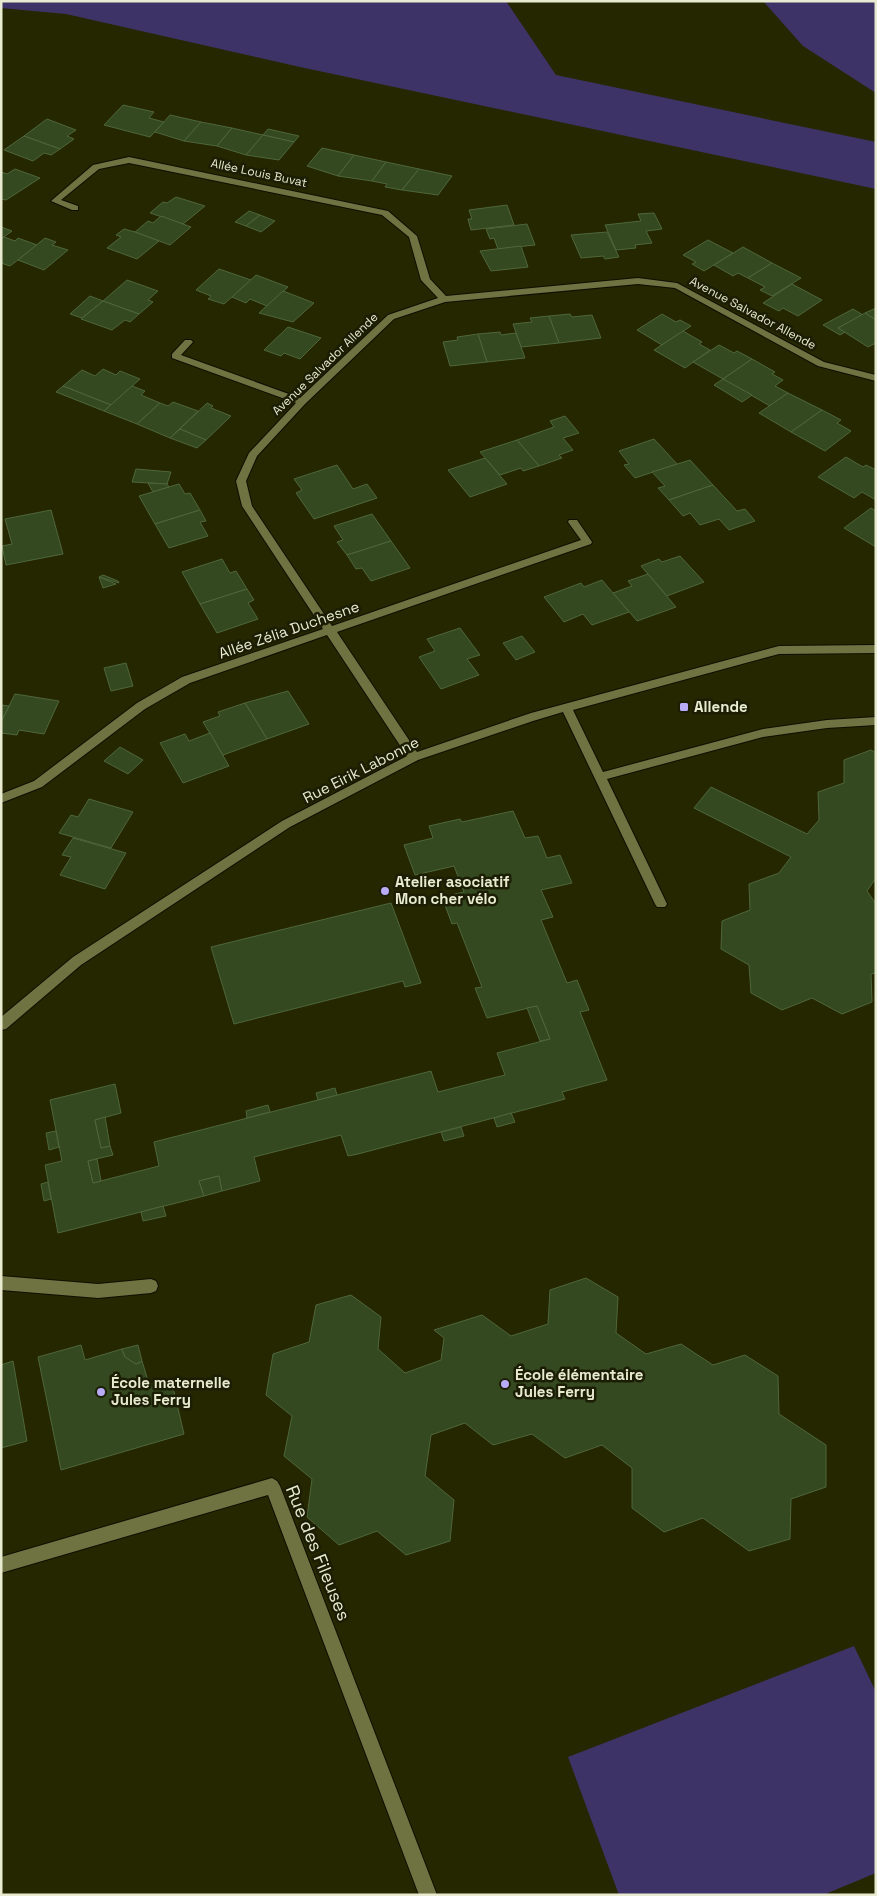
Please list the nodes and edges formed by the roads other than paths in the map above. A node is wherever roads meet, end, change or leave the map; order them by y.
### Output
1 (75, 208) dead end
2 (444, 298) junction
3 (188, 342) dead end
4 (876, 378) edge
5 (302, 402) junction
6 (573, 522) dead end
7 (331, 631) junction
8 (876, 650) edge
9 (566, 707) junction
10 (876, 721) edge
11 (414, 757) junction
12 (599, 777) junction
13 (1, 799) edge
14 (661, 904) dead end
15 (1, 1025) edge
16 (1, 1283) edge
17 (151, 1286) dead end
18 (1, 1565) edge
19 (428, 1895) edge

1 - 2 street, Allée Louis Buvat
2 - 4 street, Avenue Salvador Allende
2 - 5 street, Avenue Salvador Allende
3 - 5 street
5 - 7 street, Avenue Salvador Allende
6 - 7 street, Allée Zélia Duchesne
7 - 11 street, Avenue Salvador Allende
7 - 13 street, Allée Zélia Duchesne
8 - 9 street, Rue Eirik Labonne
9 - 11 street, Rue Eirik Labonne
9 - 12 street
10 - 12 street
11 - 15 street, Rue Eirik Labonne
12 - 14 street
16 - 17 street
18 - 19 street, Rue des Fileuses

